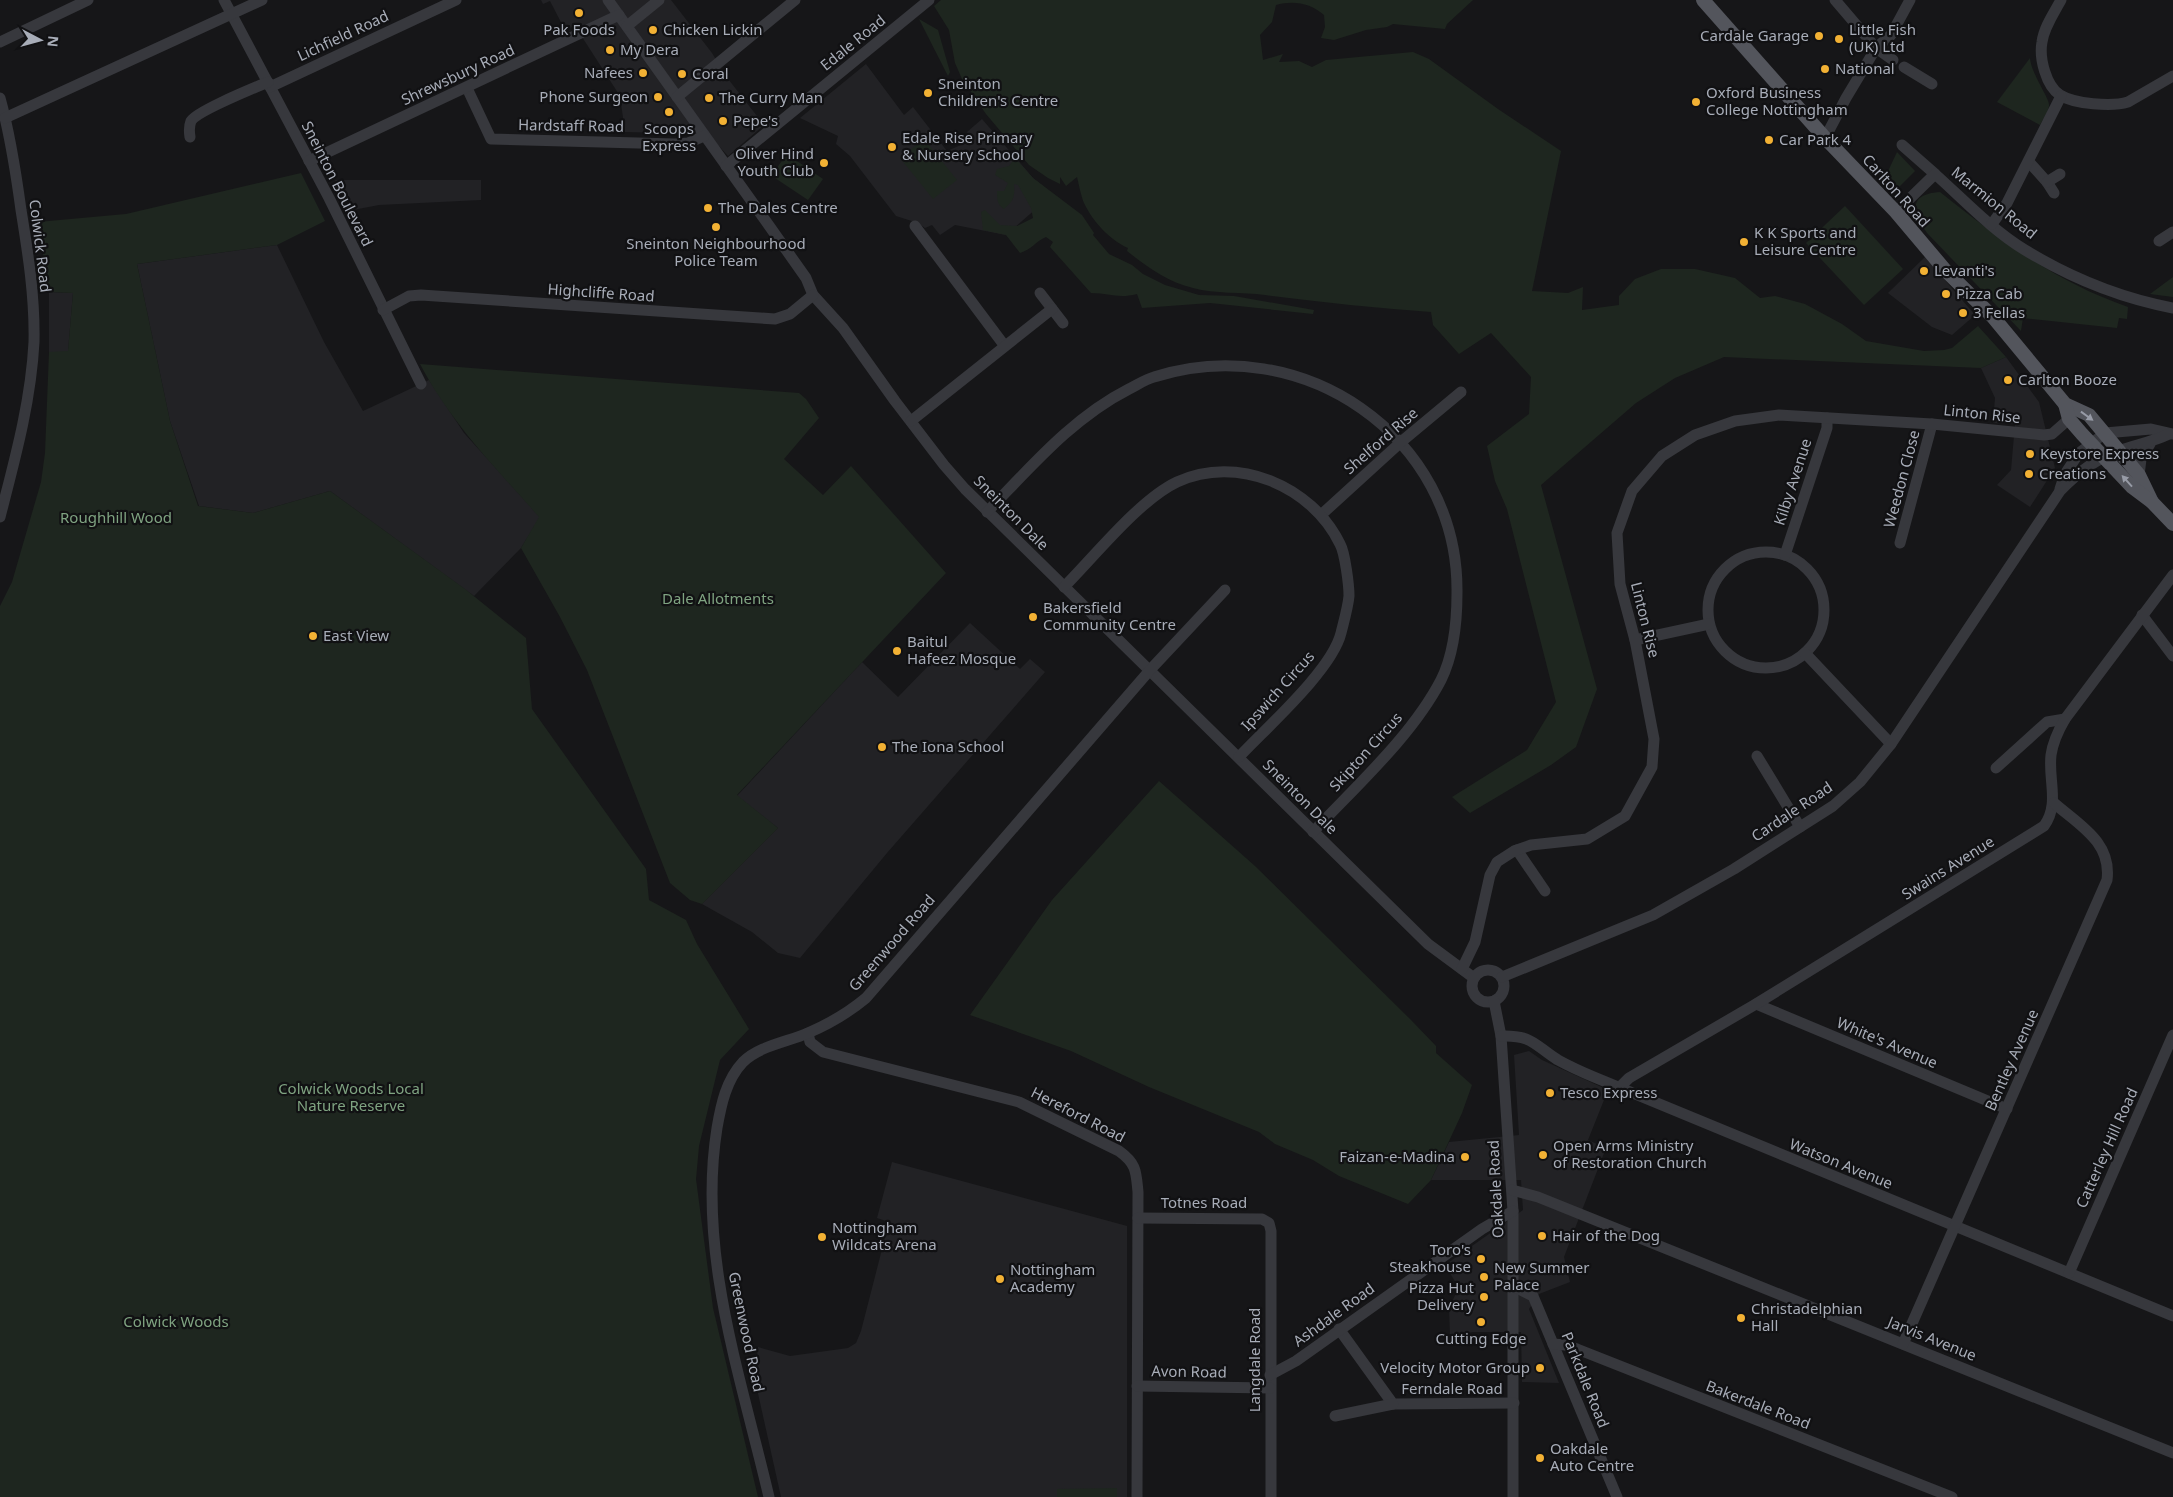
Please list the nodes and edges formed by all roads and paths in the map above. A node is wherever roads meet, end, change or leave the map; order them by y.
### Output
1 (88, 0) edge
2 (224, 0) edge
3 (262, 0) edge
4 (456, 0) edge
5 (608, 0) edge
6 (659, 0) edge
7 (796, 0) edge
8 (929, 0) edge
9 (1703, 0) edge
10 (1835, 0) edge
11 (1910, 0) edge
12 (2061, 0) edge
13 (232, 14) junction
14 (618, 15) junction
15 (627, 26) junction
16 (0, 42) edge
17 (1876, 48) junction
18 (1893, 60) dead end
19 (1904, 67) dead end
20 (2173, 76) edge
21 (1932, 84) dead end
22 (269, 85) junction
23 (468, 88) junction
24 (2061, 96) junction
25 (677, 97) junction
26 (0, 100) edge
27 (5, 118) junction
28 (190, 136) dead end
29 (704, 136) junction
30 (1825, 138) junction
31 (1902, 145) dead end
32 (309, 161) junction
33 (2028, 162) junction
34 (726, 166) junction
35 (1935, 174) junction
36 (2060, 174) dead end
37 (2047, 182) junction
38 (2054, 193) dead end
39 (1896, 212) junction
40 (1992, 224) junction
41 (915, 226) dead end
42 (2173, 232) edge
43 (2159, 241) dead end
44 (1040, 293) dead end
45 (813, 295) junction
46 (2173, 308) edge
47 (1052, 309) junction
48 (383, 310) junction
49 (1063, 322) dead end
50 (1004, 346) junction
51 (420, 384) dead end
52 (1461, 392) dead end
53 (2066, 404) junction
54 (1827, 418) junction
55 (2069, 419) junction
56 (911, 421) junction
57 (1932, 424) junction
58 (2105, 433) junction
59 (2171, 434) edge
60 (1401, 442) junction
61 (2090, 443) junction
62 (2150, 444) junction
63 (2120, 451) junction
64 (2104, 457) junction
65 (2139, 475) junction
66 (2060, 491) junction
67 (2152, 502) junction
68 (988, 512) junction
69 (1322, 514) junction
70 (0, 517) edge
71 (2173, 524) edge
72 (1900, 542) dead end
73 (1785, 555) junction
74 (2173, 575) edge
75 (1064, 588) junction
76 (1225, 590) dead end
77 (2142, 615) junction
78 (1710, 624) junction
79 (1635, 640) junction
80 (1805, 653) junction
81 (2173, 656) edge
82 (1150, 670) junction
83 (2065, 719) junction
84 (1891, 744) junction
85 (1757, 756) dead end
86 (1239, 757) junction
87 (1996, 768) dead end
88 (2054, 803) junction
89 (1800, 827) junction
90 (1313, 832) junction
91 (1517, 850) junction
92 (1545, 891) dead end
93 (1462, 969) junction
94 (1502, 977) junction
95 (1474, 978) junction
96 (1494, 1001) junction
97 (1756, 1004) junction
98 (808, 1033) junction
99 (2173, 1035) edge
100 (1501, 1036) junction
101 (1619, 1088) junction
102 (2007, 1109) junction
103 (1512, 1190) junction
104 (1513, 1211) junction
105 (1138, 1218) junction
106 (1268, 1223) joint
107 (1954, 1227) junction
108 (2069, 1273) junction
109 (1513, 1286) junction
110 (2173, 1316) edge
111 (1339, 1329) junction
112 (1553, 1344) junction
113 (1903, 1344) junction
114 (1270, 1375) junction
115 (1137, 1386) junction
116 (1270, 1388) junction
117 (1514, 1403) junction
118 (1393, 1404) junction
119 (1335, 1416) dead end
120 (2173, 1453) edge
121 (769, 1497) edge
122 (1137, 1497) edge
123 (1271, 1497) edge
124 (1513, 1497) edge
125 (1616, 1497) edge
126 (1952, 1497) edge

1 - 16 street
2 - 13 street, Sneinton Boulevard
3 - 13 street
4 - 22 street, Lichfield Road
5 - 14 street, Sneinton Dale
6 - 15 street
7 - 25 street
8 - 34 street, Edale Road
9 - 30 main road, Carlton Road
10 - 17 street
11 - 17 street
12 - 24 street
13 - 22 street, Sneinton Boulevard
13 - 27 street
14 - 15 street, Sneinton Dale
14 - 23 street, Shrewsbury Road
15 - 25 street, Sneinton Dale
17 - 18 street
17 - 30 street
19 - 21 street
20 - 24 street
22 - 28 street, Lichfield Road
22 - 32 street, Sneinton Boulevard
23 - 29 street, Hardstaff Road
23 - 32 street, Shrewsbury Road
24 - 33 street
25 - 29 street, Sneinton Dale
26 - 27 street, Colwick Road
27 - 70 street, Colwick Road
29 - 34 street, Sneinton Dale
30 - 39 main road, Carlton Road
31 - 35 street, Marmion Road
32 - 48 street, Sneinton Boulevard
33 - 37 street
33 - 40 street
34 - 45 street, Sneinton Dale
35 - 39 street, Marmion Road
35 - 40 street, Marmion Road
36 - 37 street
37 - 38 street
39 - 53 main road, Carlton Road
40 - 46 street, Marmion Road
41 - 50 street
42 - 43 street
44 - 47 street
45 - 48 street, Highcliffe Road
45 - 56 street, Sneinton Dale
47 - 49 street
47 - 50 street
48 - 51 street, Sneinton Boulevard
50 - 56 street
52 - 60 street, Shelford Rise
53 - 55 main road, Carlton Road
53 -> 58 main road, Carlton Road
54 - 57 street, Linton Rise
54 - 73 street, Kilby Avenue
54 - 79 street, Linton Rise
55 - 57 street, Linton Rise
55 - 61 main road, Carlton Road
56 - 68 street, Sneinton Dale
57 - 72 street, Weedon Close
58 - 59 street
58 - 61 street, Cardale Road
58 - 63 main road, Carlton Road
59 - 62 street, Cardale Road
60 - 68 street, Skipton Circus
60 - 69 street, Shelford Rise
60 - 90 street, Skipton Circus
61 - 64 main road, Carlton Road
61 - 66 street, Cardale Road
62 - 63 street, Cardale Road
62 - 65 street
63 - 64 street, Cardale Road
63 - 65 main road, Carlton Road
64 - 66 street, Cardale Road
67 -> 64 main road, Carlton Road
65 - 67 main road, Carlton Road
66 - 84 street, Cardale Road
67 - 71 main road, Carlton Road
68 - 75 street, Sneinton Dale
69 - 75 street, Ipswich Circus
69 - 86 street, Ipswich Circus
73 - 78 street
73 - 80 street
74 - 77 street, Swains Avenue
75 - 82 street, Sneinton Dale
76 - 82 street, Greenwood Road
77 - 81 street
77 - 83 street, Swains Avenue
78 - 79 street
78 - 80 street
79 - 91 street, Linton Rise
80 - 84 street
82 - 86 street, Sneinton Dale
82 - 98 street, Greenwood Road
83 - 87 street
83 - 88 street, Swains Avenue
84 - 89 street, Cardale Road
85 - 89 street
86 - 90 street, Sneinton Dale
88 - 97 street, Swains Avenue
88 - 102 street, Bentley Avenue
89 - 94 street, Cardale Road
90 - 93 street, Sneinton Dale
91 - 92 street
91 - 93 street, Linton Rise
93 - 95 street, Sneinton Dale
94 - 95 street
94 - 96 street
95 - 96 street
96 - 100 street, Oakdale Road
97 - 101 street, Swains Avenue
97 - 102 street, White's Avenue
98 - 105 street, Hereford Road
98 - 121 street, Greenwood Road
99 - 108 street, Catterley Hill Road
100 - 101 street, Watson Avenue
100 - 103 street, Oakdale Road
101 - 107 street, Watson Avenue
102 - 107 street, Bentley Avenue
103 - 104 street, Oakdale Road
103 - 113 street, Jarvis Avenue
104 - 109 street, Oakdale Road
104 - 111 street, Ashdale Road
105 - 106 street, Totnes Road
105 - 115 street, Hereford Road
106 - 114 street, Langdale Road
107 - 108 street, Watson Avenue
107 - 113 street, Bentley Avenue
108 - 110 street, Watson Avenue
109 - 112 street, Parkdale Road
109 - 117 street, Oakdale Road
111 - 114 street, Ashdale Road
111 - 118 street, Ferndale Road
112 - 125 street, Parkdale Road
112 - 126 street, Bakerdale Road
113 - 120 street, Jarvis Avenue
114 - 116 street, Langdale Road
115 - 116 street, Avon Road
115 - 122 street, Hereford Road
116 - 123 street, Langdale Road
117 - 118 street, Ferndale Road
117 - 124 street, Oakdale Road
118 - 119 street

